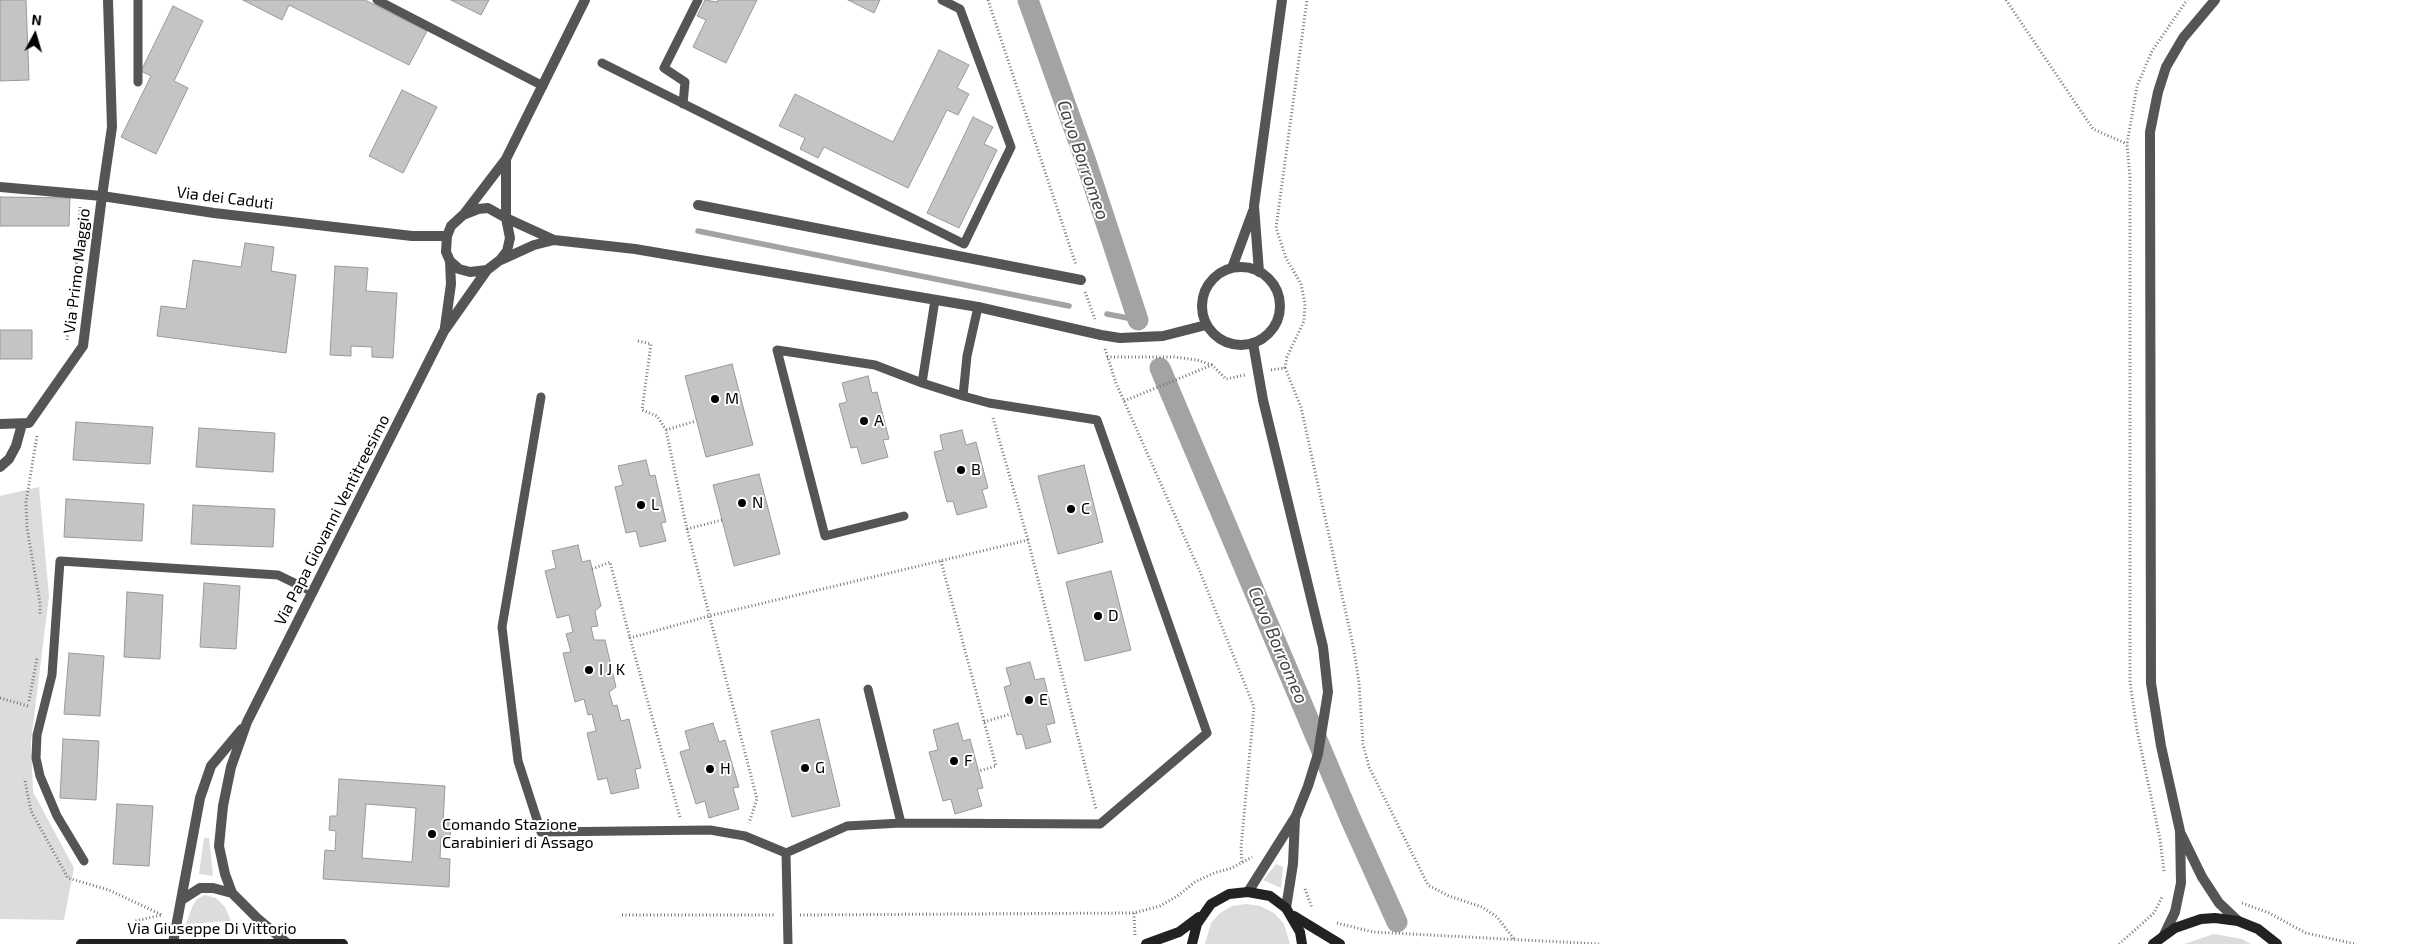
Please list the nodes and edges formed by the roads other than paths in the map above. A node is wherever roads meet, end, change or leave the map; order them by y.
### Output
1 (108, 0) edge
2 (138, 0) edge
3 (377, 0) edge
4 (585, 0) edge
5 (698, 0) edge
6 (942, 0) edge
7 (1282, 0) edge
8 (2215, 0) edge
9 (602, 64) dead end
10 (138, 82) dead end
11 (543, 86) junction
12 (683, 104) junction
13 (506, 159) junction
14 (0, 187) edge
15 (102, 196) junction
16 (698, 205) dead end
17 (1254, 206) junction
18 (463, 214) junction
19 (506, 218) junction
20 (447, 236) junction
21 (554, 240) junction
22 (500, 260) junction
23 (450, 261) junction
24 (1232, 268) junction
25 (487, 270) junction
26 (1259, 272) junction
27 (1081, 280) road end
28 (935, 300) junction
29 (978, 307) junction
30 (1206, 325) junction
31 (444, 331) junction
32 (1253, 343) junction
33 (922, 383) junction
34 (963, 396) junction
35 (541, 397) dead end
36 (0, 424) edge
37 (22, 424) junction
38 (0, 467) edge
39 (904, 516) dead end
40 (314, 592) junction
41 (868, 689) dead end
42 (247, 722) junction
43 (1296, 816) junction
44 (901, 823) junction
45 (2180, 831) junction
46 (786, 854) junction
47 (84, 861) dead end
48 (1248, 892) junction
49 (232, 894) junction
50 (183, 898) junction
51 (1290, 912) junction
52 (1201, 915) junction
53 (2238, 921) junction
54 (2164, 935) junction
55 (173, 943) edge
56 (81, 944) edge
57 (208, 944) edge
58 (288, 944) edge
59 (343, 944) edge
60 (788, 944) edge
61 (1146, 944) edge
62 (1192, 944) edge
63 (1302, 944) edge
64 (1340, 944) edge
65 (2153, 944) edge
66 (2277, 944) edge

1 - 15 street, Via Primo Maggio
2 - 10 lane
3 - 11 lane
4 - 11 street
5 - 12 lane
6 - 12 lane
7 - 17 street
8 - 45 street
9 - 12 lane
11 - 13 street
13 - 18 street
13 - 19 street
14 - 15 street, Via dei Caduti
15 - 20 street, Via dei Caduti
15 - 37 street, Via Primo Maggio
16 - 27 street
17 - 24 street
17 - 26 street
18 - 19 street
18 - 20 street
19 - 21 street
19 - 22 street
20 - 23 street
21 - 22 street
21 - 28 street
22 - 25 street
23 - 25 street
23 - 31 street, Via Papa Giovanni Ventitreesimo
24 - 26 street
24 - 30 street
25 - 31 street, Via Papa Giovanni Ventitreesimo
26 - 32 street
28 - 29 street
28 - 33 lane
29 - 30 street
29 - 34 lane
30 - 32 street
31 - 40 street, Via Papa Giovanni Ventitreesimo
32 - 43 street
33 - 34 lane
33 - 39 lane
34 - 44 lane
35 - 46 lane
36 - 37 street
37 - 38 street
40 - 42 street, Via Papa Giovanni Ventitreesimo
40 - 47 lane
41 - 44 lane
42 - 49 street, Via Papa Giovanni Ventitreesimo
42 - 50 street, Via Papa Giovanni Ventitreesimo
43 - 48 street
43 - 51 street
44 - 46 lane
45 - 53 street
45 - 54 street
46 - 60 lane
48 - 51 main road
48 - 52 main road
49 - 50 street
49 - 58 street
50 - 55 street, Via Papa Giovanni Ventitreesimo
51 - 63 main road
51 - 64 main road
52 - 61 main road
52 - 62 main road
53 - 54 main road
53 - 66 main road
54 - 65 main road
55 - 56 main road, Via Giuseppe Di Vittorio
55 - 57 main road, Via Giuseppe Di Vittorio
57 - 58 main road, Via Giuseppe Di Vittorio
58 - 59 main road, Via Giuseppe Di Vittorio

